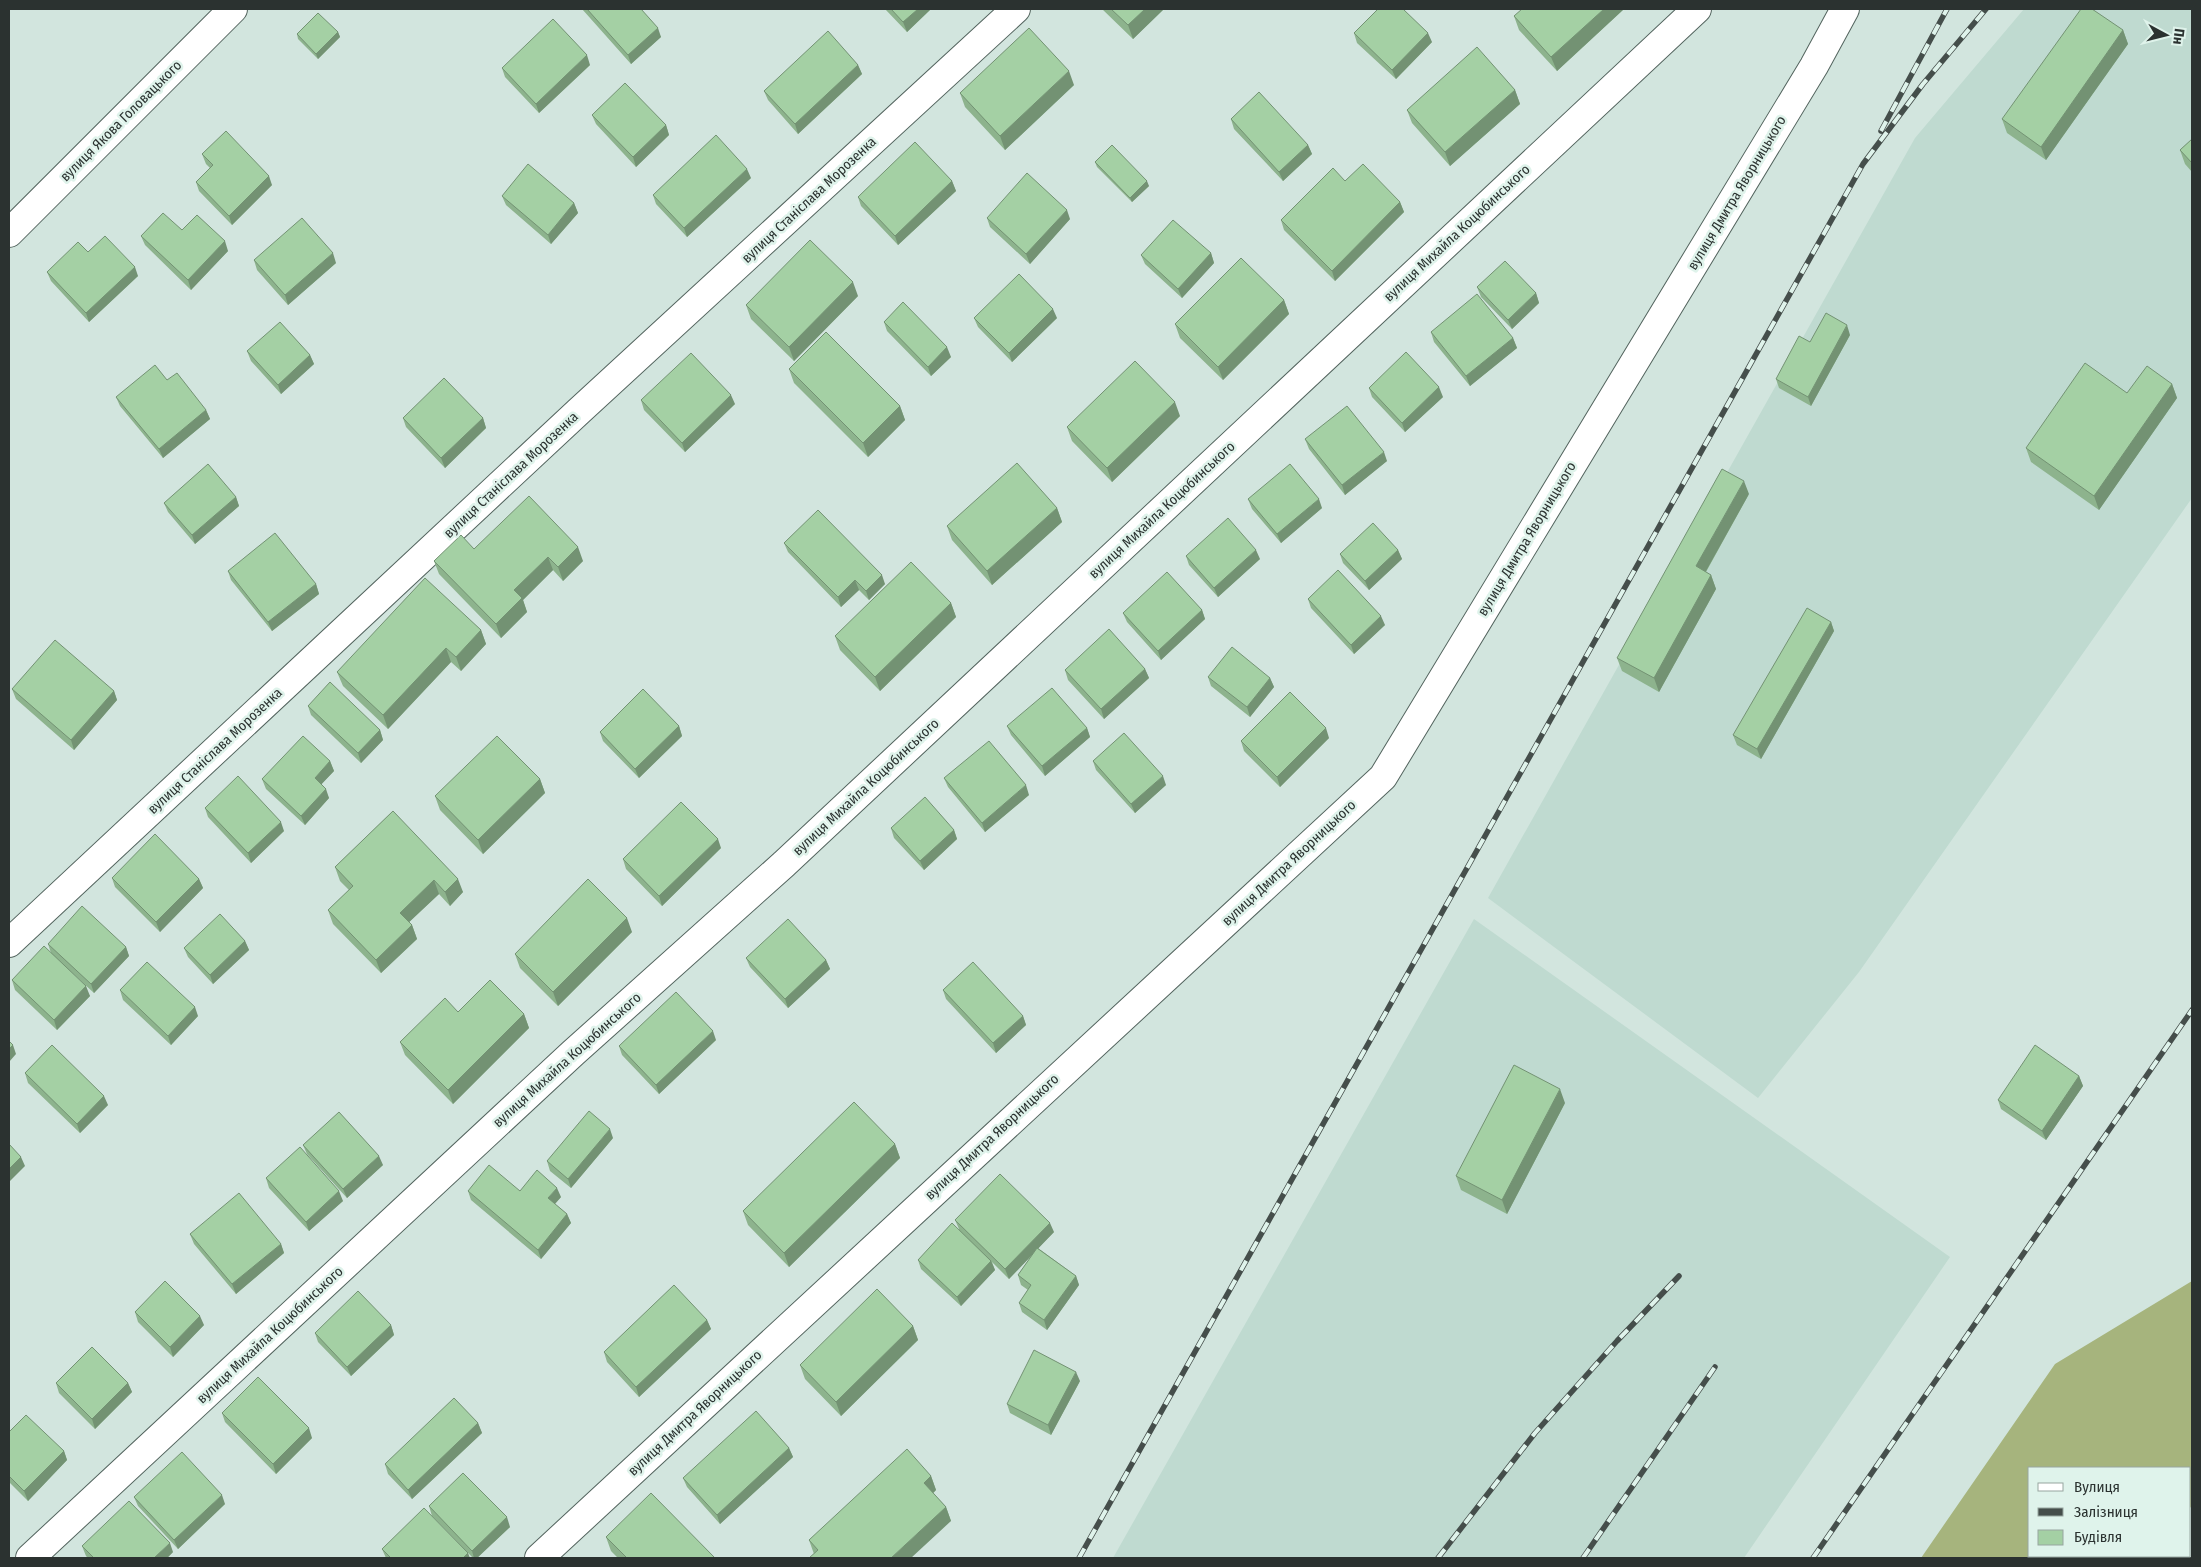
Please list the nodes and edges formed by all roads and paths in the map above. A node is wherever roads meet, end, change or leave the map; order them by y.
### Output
1 (233, 9) edge
2 (1016, 9) edge
3 (1697, 9) edge
4 (1845, 9) edge
5 (9, 234) edge
6 (9, 943) edge
7 (30, 1558) edge
8 (539, 1558) edge

1 - 5 street, вулиця Якова Головацького
2 - 6 street, вулиця Станіслава Морозенка
3 - 7 street, вулиця Михайла Коцюбинського
4 - 8 street, вулиця Дмитра Яворницького

